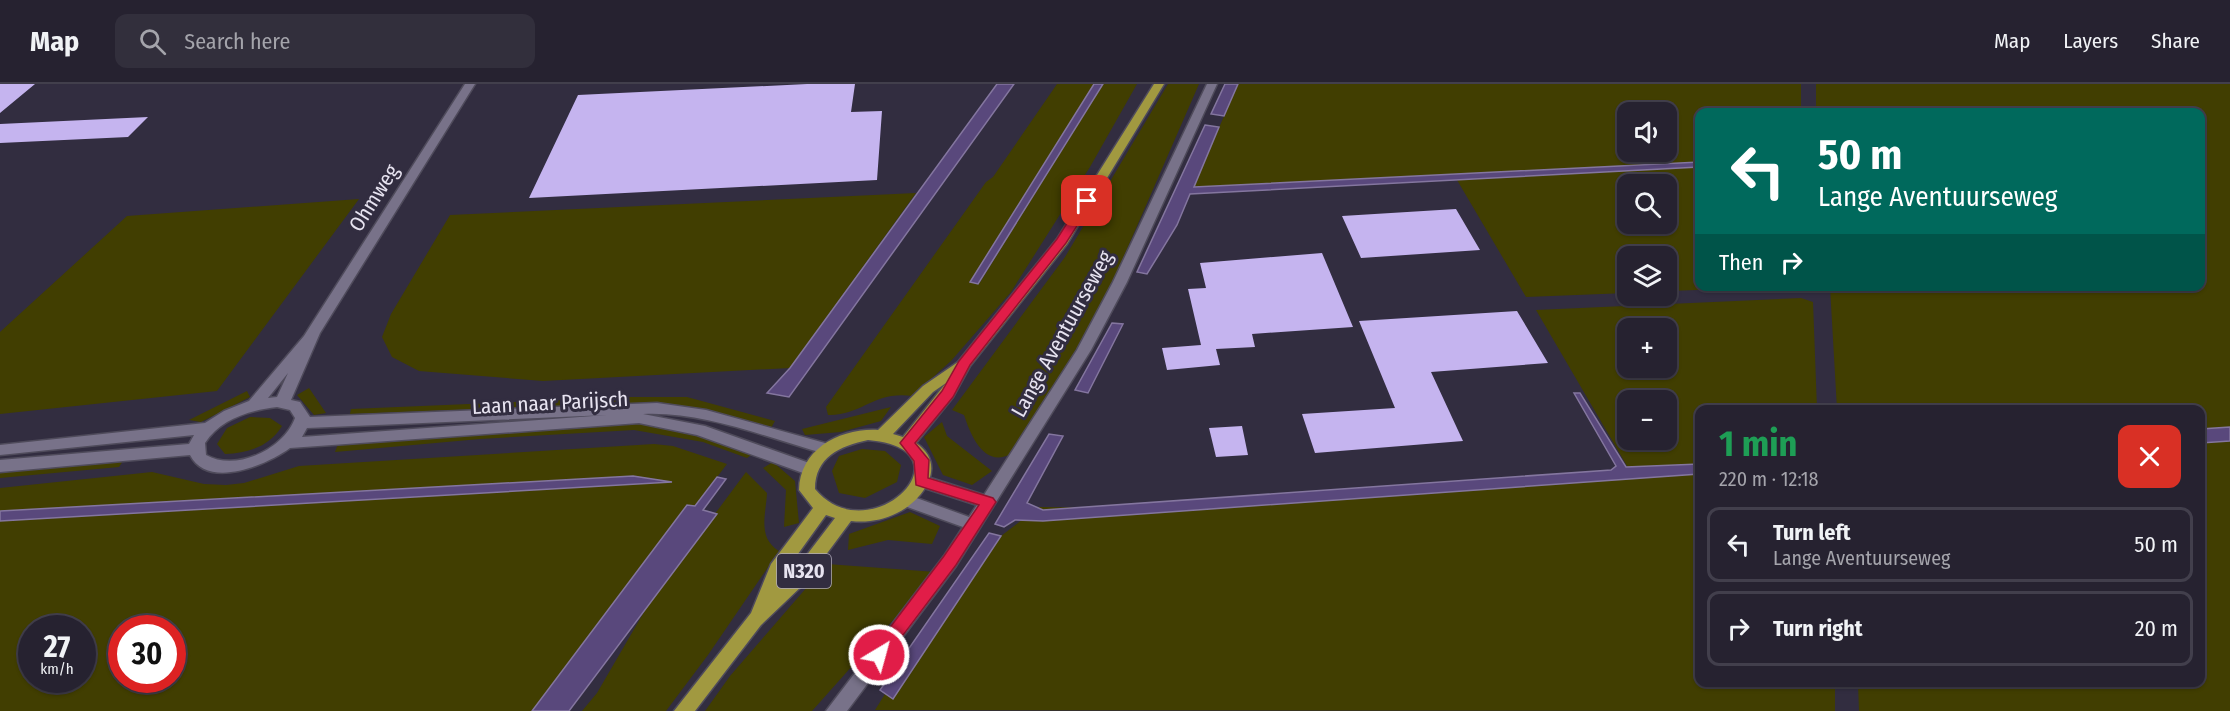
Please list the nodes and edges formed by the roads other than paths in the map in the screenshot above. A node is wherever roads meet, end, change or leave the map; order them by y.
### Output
1 (470, 84) edge
2 (1159, 84) edge
3 (1212, 84) edge
4 (313, 333) junction
5 (964, 364) junction
6 (282, 403) junction
7 (254, 405) junction
8 (302, 423) junction
9 (208, 428) junction
10 (883, 435) junction
11 (288, 443) junction
12 (907, 443) junction
13 (196, 449) junction
14 (826, 449) junction
15 (0, 450) edge
16 (0, 466) edge
17 (809, 469) junction
18 (921, 481) junction
19 (905, 500) junction
20 (988, 502) junction
21 (822, 508) junction
22 (846, 516) junction
23 (974, 525) junction
24 (755, 620) junction
25 (684, 711) edge
26 (836, 711) edge

1 - 4 street, Ohmweg
2 - 5 main road
3 - 20 street, Lange Aventuurseweg
4 - 6 street, Ohmweg
4 - 7 street, Ohmweg
5 - 10 main road
5 - 12 main road
6 - 7 street
6 - 8 street
7 - 9 street
8 - 11 street
8 - 14 street, Laan naar Parijsch
9 - 13 street
9 - 15 street
10 - 12 main road
10 - 14 main road
11 - 13 street
11 - 17 street, Laan naar Parijsch
12 - 18 main road
13 - 16 street
14 - 17 main road
17 - 21 main road
18 - 19 main road
18 - 20 street
19 - 22 main road
19 - 23 street
20 - 23 street, Lange Aventuurseweg
21 - 22 main road
21 - 24 main road, N320
22 - 24 main road, N320
23 - 26 street, Lange Aventuurseweg
24 - 25 main road, N320

